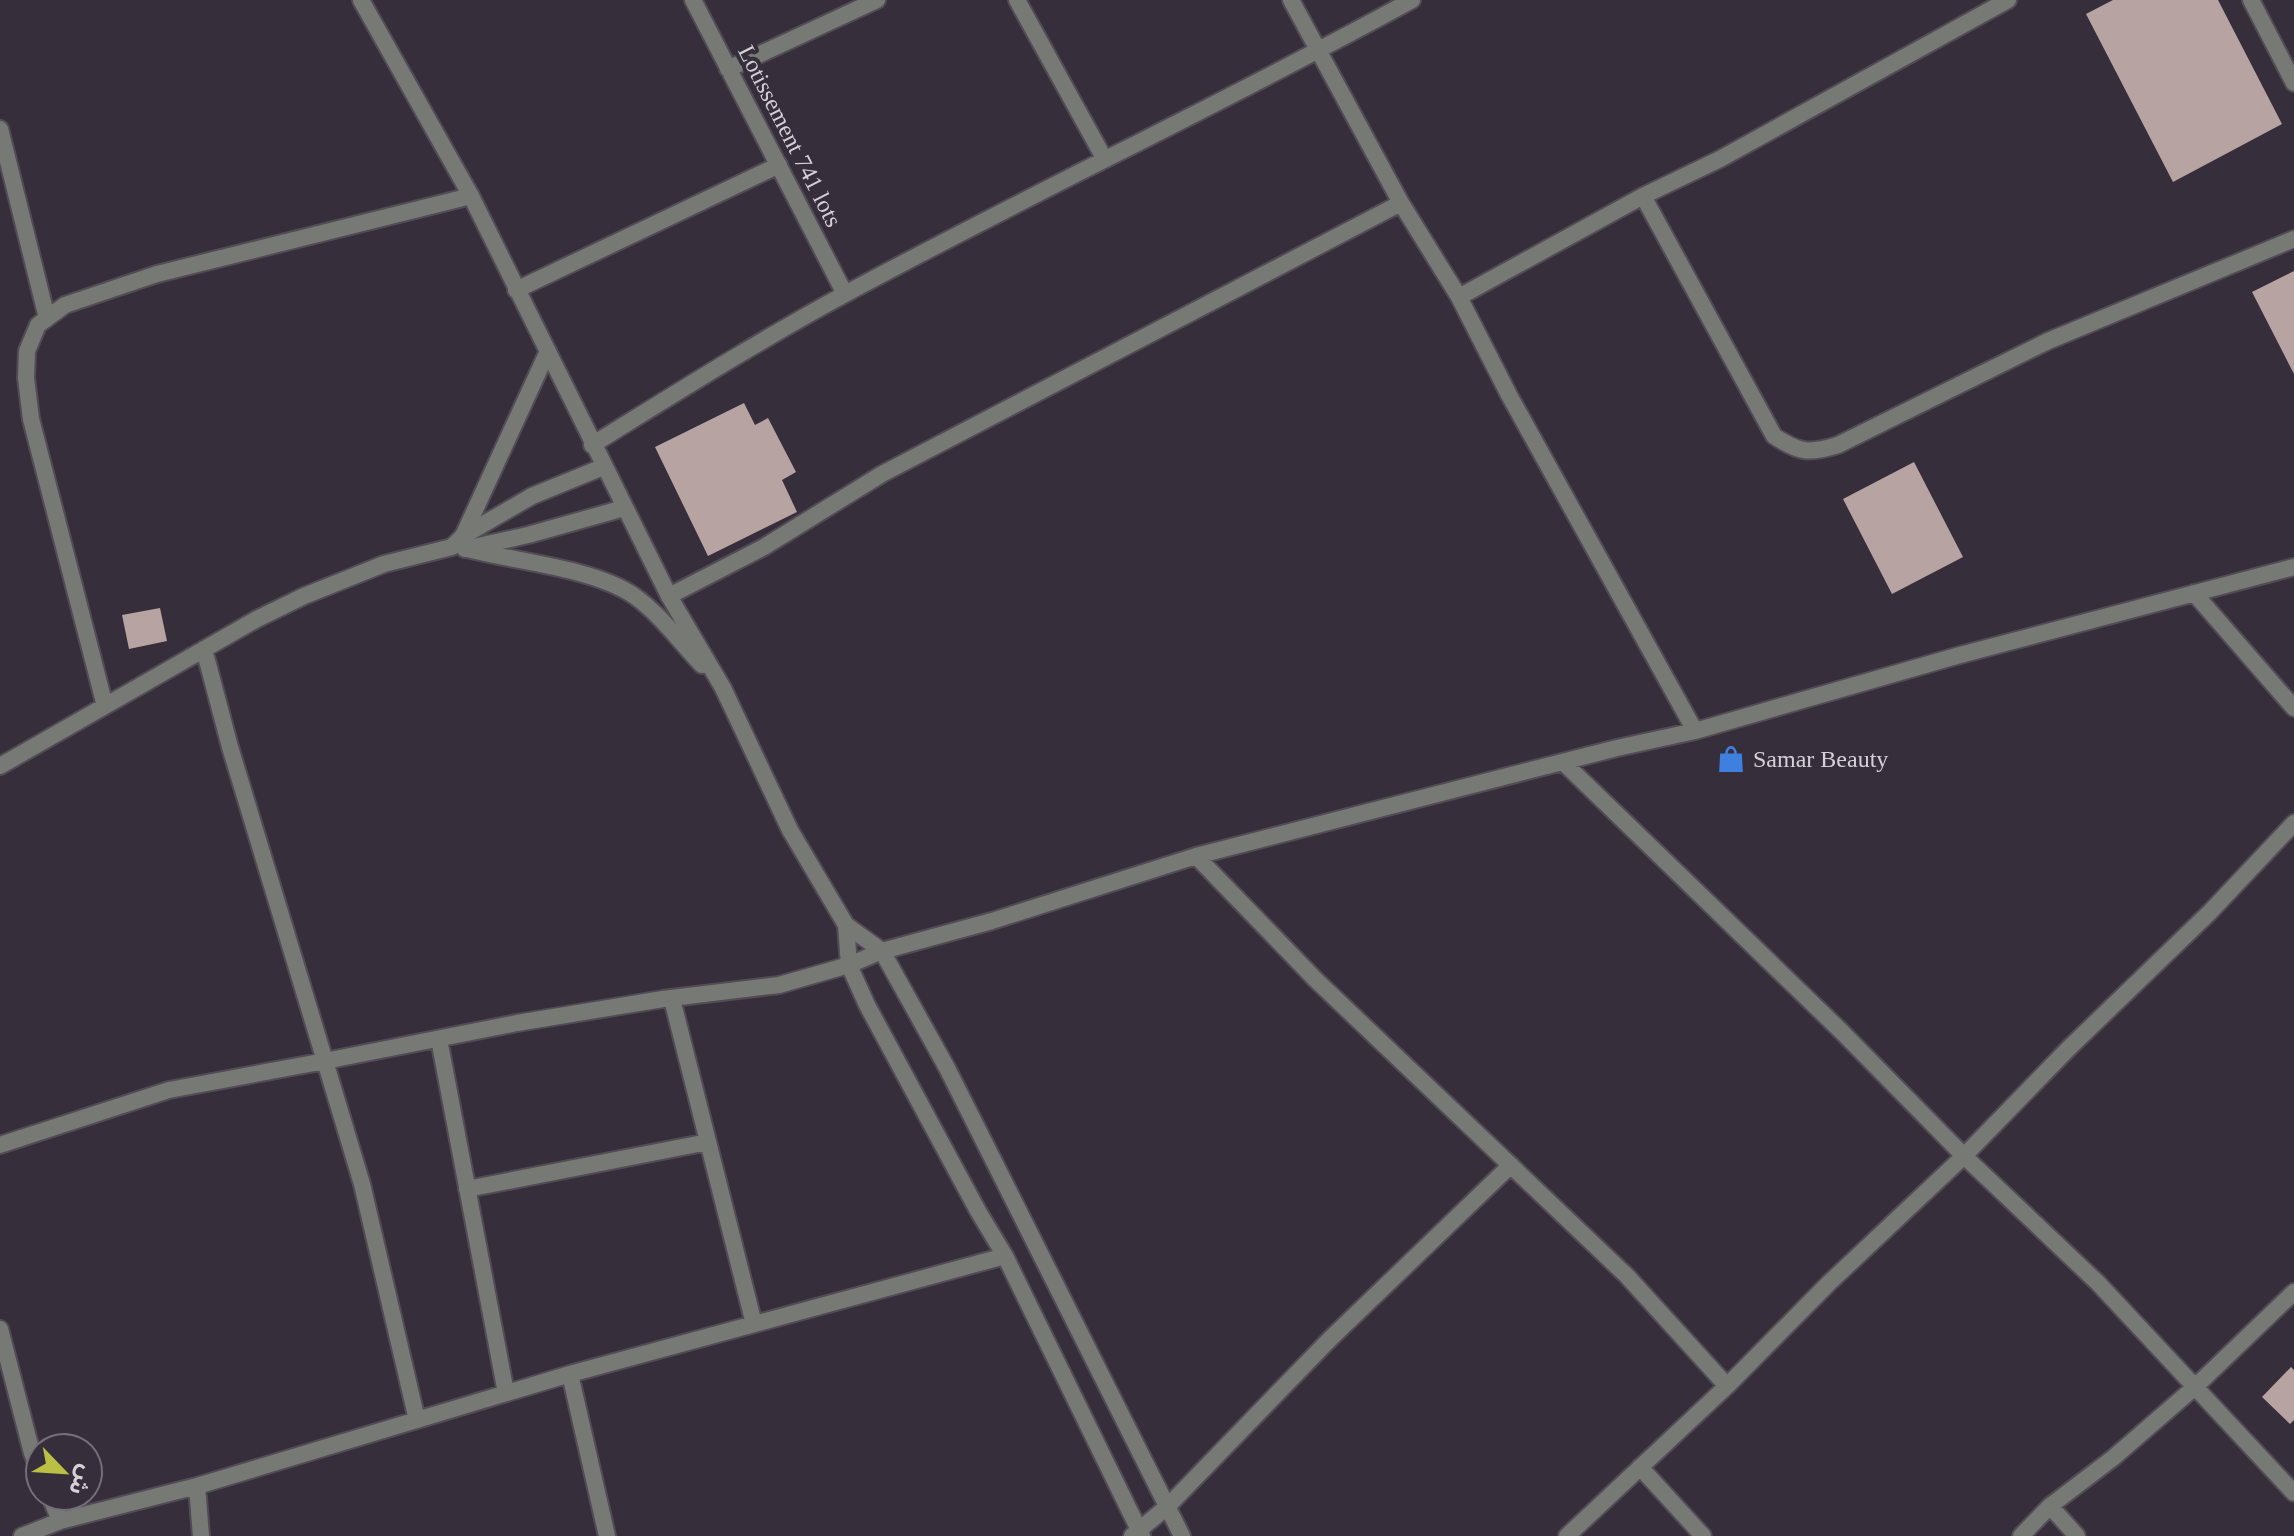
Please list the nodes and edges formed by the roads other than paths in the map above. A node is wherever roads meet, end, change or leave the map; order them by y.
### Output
1 (361, 0) edge
2 (693, 0) edge
3 (877, 0) edge
4 (1017, 0) edge
5 (1291, 0) edge
6 (1412, 0) edge
7 (2008, 0) edge
8 (2251, 0) edge
9 (1317, 52) junction
10 (728, 69) junction
11 (2294, 83) edge
12 (0, 129) edge
13 (1104, 158) junction
14 (779, 165) junction
15 (471, 196) junction
16 (1643, 196) junction
17 (1401, 203) junction
18 (2294, 239) edge
19 (516, 290) junction
20 (845, 294) junction
21 (1459, 297) junction
22 (47, 318) junction
23 (548, 351) junction
24 (592, 445) junction
25 (603, 467) junction
26 (624, 508) junction
27 (461, 544) junction
28 (2294, 567) edge
29 (2194, 593) junction
30 (669, 596) junction
31 (204, 649) junction
32 (723, 688) junction
33 (105, 706) junction
34 (2294, 708) edge
35 (1695, 731) junction
36 (1563, 762) junction
37 (0, 766) edge
38 (2294, 823) edge
39 (1196, 856) junction
40 (846, 925) junction
41 (882, 951) junction
42 (849, 965) junction
43 (672, 999) junction
44 (439, 1039) junction
45 (325, 1061) junction
46 (708, 1142) junction
47 (0, 1145) edge
48 (1964, 1156) junction
49 (1511, 1165) junction
50 (467, 1189) junction
51 (1005, 1256) junction
52 (2294, 1292) edge
53 (754, 1324) junction
54 (0, 1329) edge
55 (570, 1374) junction
56 (1727, 1386) junction
57 (2196, 1386) junction
58 (506, 1393) junction
59 (417, 1420) junction
60 (27, 1432) edge
61 (1640, 1467) junction
62 (197, 1486) junction
63 (2294, 1493) edge
64 (1168, 1506) junction
65 (2050, 1506) junction
66 (56, 1512) edge
67 (60, 1521) junction
68 (1138, 1534) edge
69 (22, 1536) edge
70 (201, 1536) edge
71 (607, 1536) edge
72 (1182, 1536) edge
73 (1567, 1536) edge
74 (1703, 1536) edge
75 (2021, 1536) edge
76 (2077, 1536) edge

1 - 15 street
2 - 10 street, Lotissement 741 lots
3 - 10 street
4 - 13 street
5 - 9 street
6 - 9 street
7 - 16 street
8 - 11 street
9 - 13 street
9 - 17 street
10 - 14 street, Lotissement 741 lots
12 - 22 street
13 - 20 street
14 - 19 street
14 - 20 street, Lotissement 741 lots
15 - 19 street
15 - 22 street
16 - 18 street
16 - 21 street
17 - 21 street
17 - 30 street
19 - 23 street
20 - 24 street
21 - 35 street
22 - 33 street
23 - 24 street
23 - 27 street
24 - 25 street
25 - 26 street
25 - 27 street
26 - 27 street
26 - 30 street
27 - 31 street
27 - 32 street
28 - 29 street
29 - 34 street
29 - 35 street
30 - 32 street
31 - 33 street
31 - 45 street
32 - 40 street
33 - 37 street
35 - 36 street
36 - 39 street
36 - 48 street
38 - 48 street
39 - 41 street
39 - 49 street
40 - 41 street
40 - 42 street
41 - 42 street
41 - 64 street
42 - 43 street
42 - 51 street
43 - 44 street
43 - 46 street
44 - 45 street
44 - 50 street
45 - 47 street
45 - 59 street
46 - 50 street
46 - 53 street
48 - 56 street
48 - 57 street
49 - 56 street
49 - 64 street
50 - 58 street
51 - 53 street
51 - 68 street
52 - 57 street
53 - 55 street
54 - 60 street
55 - 58 street
55 - 71 street
56 - 61 street
57 - 63 street
57 - 65 street
58 - 59 street
59 - 62 street
61 - 73 street
61 - 74 street
62 - 67 street
62 - 70 street
64 - 68 street
64 - 72 street
65 - 75 street
65 - 76 street
66 - 67 street
67 - 69 street

